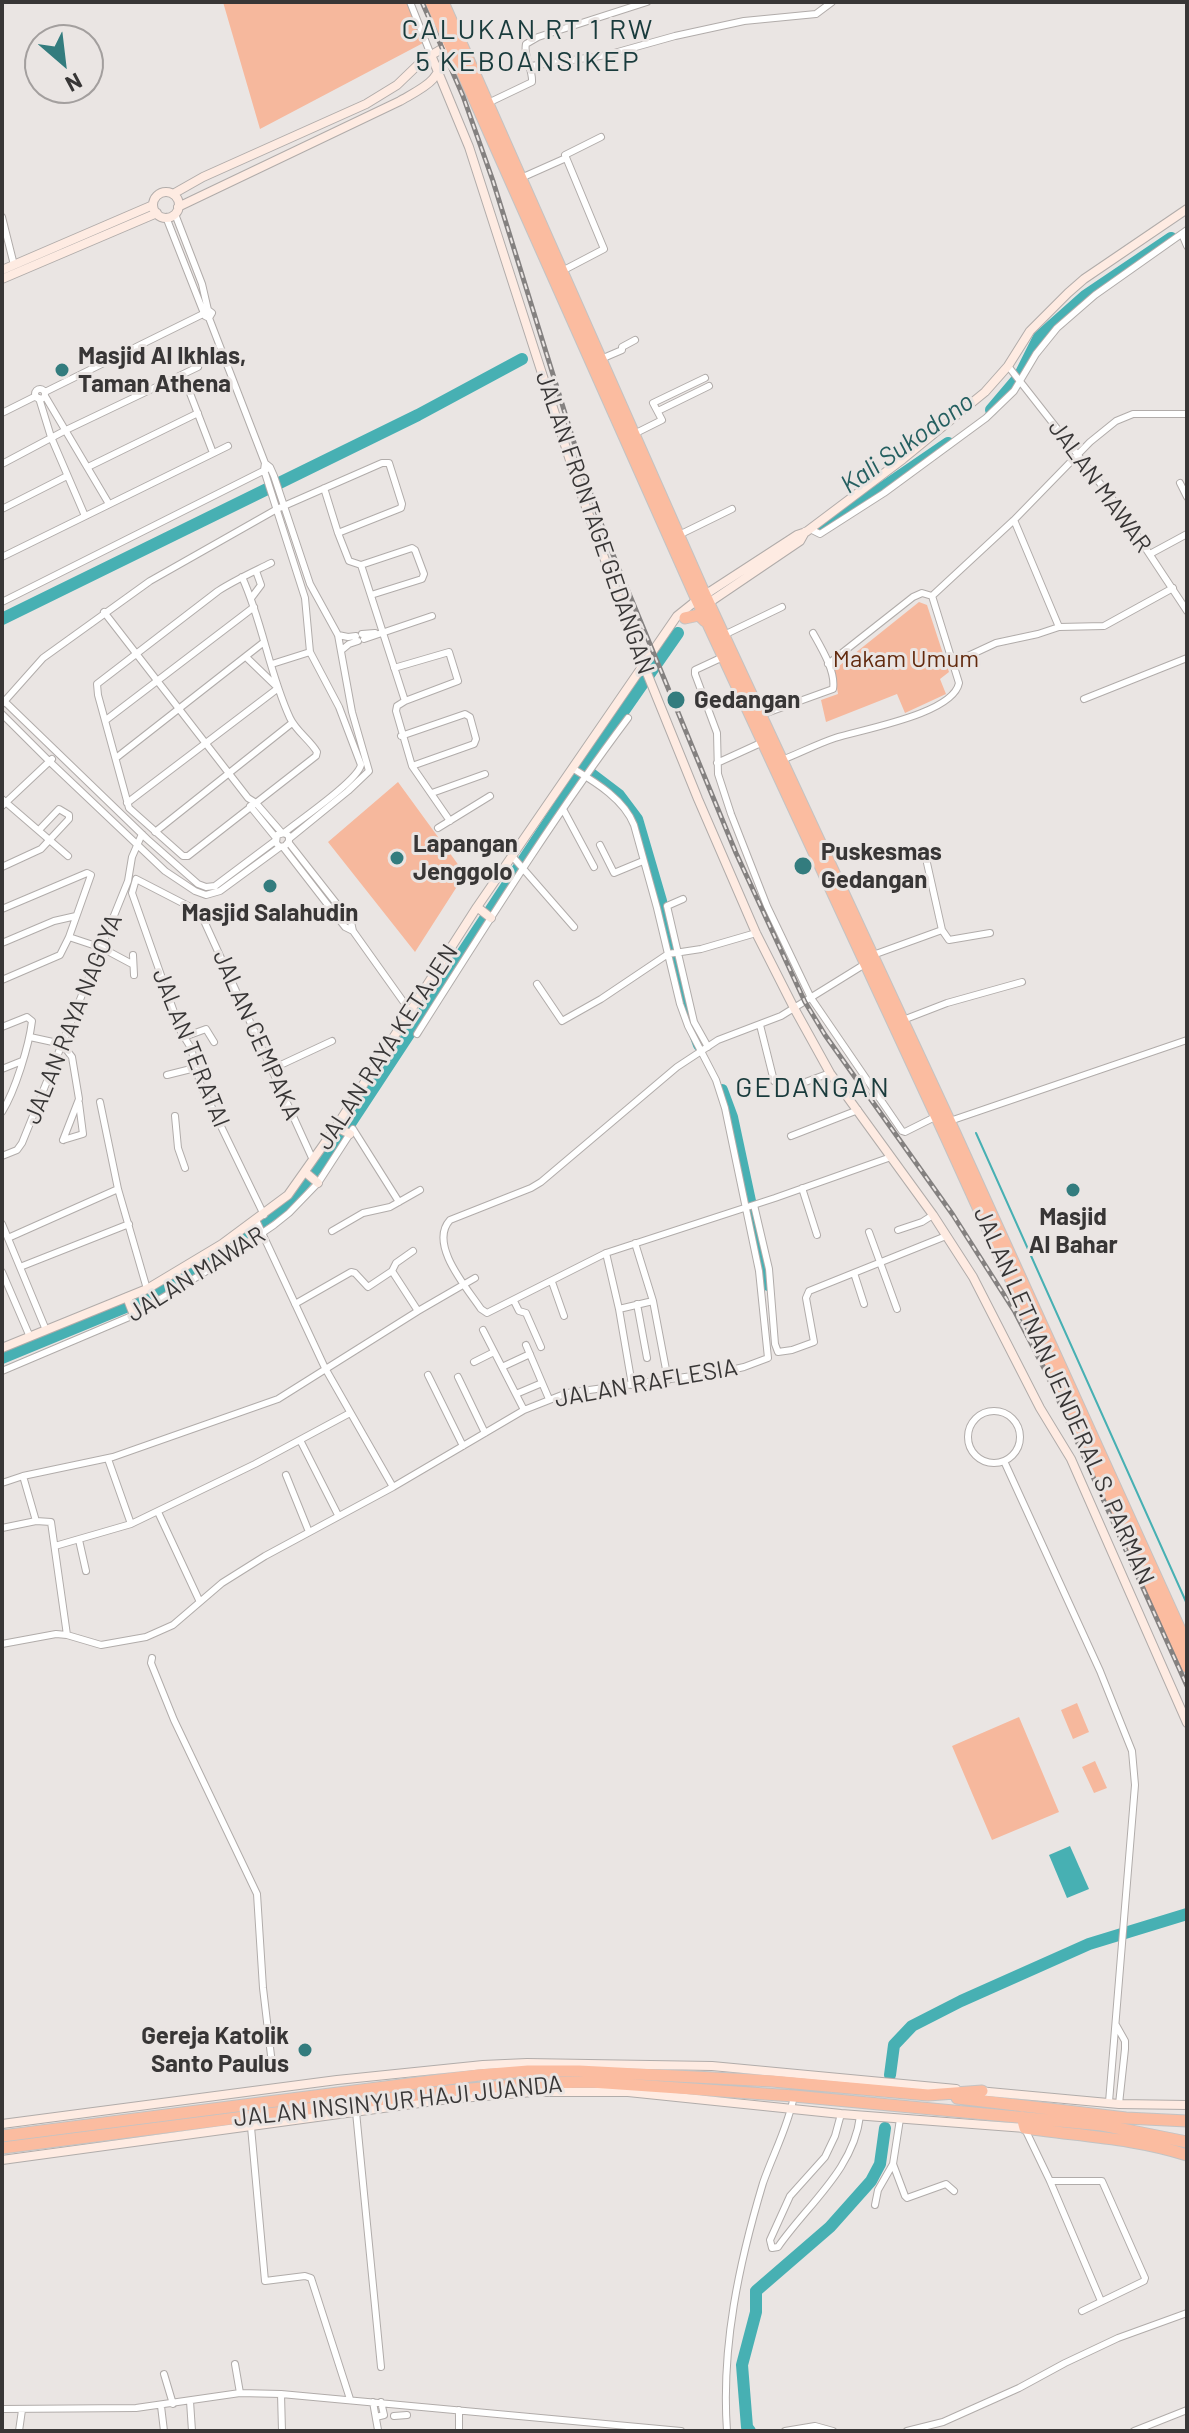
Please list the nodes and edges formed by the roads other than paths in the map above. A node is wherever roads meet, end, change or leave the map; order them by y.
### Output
1 (410, 2) edge
2 (431, 2) edge
3 (443, 2) edge
4 (647, 2) edge
5 (832, 2) edge
6 (457, 47) junction
7 (431, 55) junction
8 (531, 66) junction
9 (437, 72) junction
10 (488, 103) junction
11 (601, 137) dead end
12 (566, 158) junction
13 (521, 178) junction
14 (173, 194) junction
15 (1187, 209) edge
16 (166, 211) junction
17 (2, 217) edge
18 (1185, 232) edge
19 (1187, 246) edge
20 (14, 265) junction
21 (2, 270) edge
22 (562, 271) junction
23 (2, 279) edge
24 (1053, 310) junction
25 (207, 314) junction
26 (1063, 321) junction
27 (635, 340) dead end
28 (601, 359) junction
29 (198, 367) dead end
30 (1010, 368) junction
31 (183, 375) junction
32 (705, 378) dead end
33 (1020, 380) junction
34 (709, 386) dead end
35 (41, 396) junction
36 (658, 411) junction
37 (2, 413) edge
38 (198, 413) junction
39 (1187, 414) edge
40 (66, 430) junction
41 (634, 434) junction
42 (51, 437) junction
43 (228, 446) dead end
44 (213, 453) junction
45 (1079, 453) junction
46 (2, 464) edge
47 (88, 467) junction
48 (266, 467) junction
49 (67, 476) junction
50 (1180, 483) dead end
51 (324, 488) junction
52 (1187, 497) edge
53 (109, 504) junction
54 (281, 508) junction
55 (2, 509) edge
56 (732, 509) dead end
57 (85, 516) junction
58 (1014, 520) junction
59 (808, 530) junction
60 (338, 533) junction
61 (1187, 534) edge
62 (679, 535) junction
63 (293, 545) junction
64 (1150, 554) junction
65 (2, 557) edge
66 (271, 563) dead end
67 (361, 565) junction
68 (256, 571) junction
69 (242, 577) junction
70 (1173, 588) junction
71 (315, 595) junction
72 (371, 595) junction
73 (932, 596) junction
74 (252, 597) junction
75 (305, 598) junction
76 (703, 601) junction
77 (2, 602) edge
78 (254, 607) junction
79 (782, 607) dead end
80 (1187, 611) edge
81 (104, 612) junction
82 (432, 616) dead end
83 (685, 618) junction
84 (1059, 627) junction
85 (668, 628) junction
86 (710, 628) junction
87 (379, 632) junction
88 (813, 633) dead end
89 (338, 635) junction
90 (724, 635) junction
91 (360, 637) junction
92 (264, 642) junction
93 (343, 649) junction
94 (310, 652) junction
95 (136, 654) junction
96 (246, 657) junction
97 (723, 657) junction
98 (1187, 658) edge
99 (953, 663) junction
100 (272, 664) junction
101 (828, 664) junction
102 (394, 668) junction
103 (646, 672) junction
104 (157, 681) junction
105 (276, 687) junction
106 (348, 692) junction
107 (334, 697) junction
108 (1084, 699) dead end
109 (405, 701) junction
110 (3, 702) edge
111 (179, 709) junction
112 (2, 714) edge
113 (761, 715) junction
114 (628, 718) dead end
115 (106, 720) junction
116 (292, 723) junction
117 (401, 736) junction
118 (763, 742) junction
119 (206, 743) junction
120 (57, 754) junction
121 (116, 758) junction
122 (782, 760) junction
123 (50, 762) junction
124 (717, 763) junction
125 (412, 766) junction
126 (573, 769) junction
127 (229, 773) junction
128 (485, 774) dead end
129 (585, 776) junction
130 (346, 789) junction
131 (432, 793) junction
132 (490, 796) dead end
133 (4, 802) edge
134 (127, 803) junction
135 (254, 806) junction
136 (564, 811) junction
137 (450, 821) junction
138 (438, 828) dead end
139 (39, 830) junction
140 (155, 832) junction
141 (144, 837) junction
142 (51, 840) junction
143 (282, 840) junction
144 (600, 845) dead end
145 (140, 847) junction
146 (68, 856) dead end
147 (513, 857) junction
148 (643, 861) junction
149 (927, 863) dead end
150 (522, 866) junction
151 (2, 867) edge
152 (594, 867) dead end
153 (237, 874) junction
154 (133, 875) junction
155 (206, 895) junction
156 (683, 899) dead end
157 (478, 908) junction
158 (2, 909) edge
159 (200, 912) junction
160 (76, 916) junction
161 (490, 917) junction
162 (574, 927) dead end
163 (942, 930) junction
164 (756, 933) junction
165 (990, 933) dead end
166 (69, 937) junction
167 (2, 943) edge
168 (102, 948) junction
169 (673, 954) junction
170 (133, 955) dead end
171 (869, 960) junction
172 (132, 964) junction
173 (134, 975) dead end
174 (2, 980) edge
175 (1022, 982) dead end
176 (537, 984) dead end
177 (811, 998) junction
178 (794, 1008) junction
179 (410, 1011) junction
180 (903, 1020) junction
181 (760, 1025) junction
182 (2, 1027) edge
183 (417, 1034) dead end
184 (30, 1037) junction
185 (184, 1037) junction
186 (1187, 1040) edge
187 (332, 1041) dead end
188 (214, 1042) dead end
189 (62, 1044) junction
190 (704, 1049) junction
191 (22, 1061) junction
192 (195, 1068) junction
193 (2, 1069) edge
194 (272, 1069) junction
195 (830, 1073) junction
196 (167, 1075) dead end
197 (774, 1081) dead end
198 (800, 1084) dead end
199 (79, 1099) junction
200 (100, 1102) dead end
201 (858, 1110) junction
202 (2, 1112) edge
203 (175, 1116) dead end
204 (942, 1121) junction
205 (346, 1130) junction
206 (791, 1136) dead end
207 (2, 1156) edge
208 (891, 1157) junction
209 (313, 1160) junction
210 (185, 1168) dead end
211 (312, 1178) junction
212 (802, 1188) junction
213 (118, 1189) junction
214 (420, 1190) dead end
215 (399, 1202) junction
216 (750, 1206) junction
217 (933, 1215) junction
218 (2, 1224) edge
219 (129, 1224) junction
220 (261, 1224) junction
221 (898, 1230) dead end
222 (332, 1231) dead end
223 (869, 1232) dead end
224 (817, 1235) dead end
225 (946, 1236) junction
226 (8, 1238) junction
227 (635, 1243) junction
228 (413, 1251) dead end
229 (606, 1253) junction
230 (198, 1261) junction
231 (880, 1262) junction
232 (20, 1267) junction
233 (764, 1270) junction
234 (392, 1271) junction
235 (2, 1272) edge
236 (204, 1272) junction
237 (854, 1273) junction
238 (475, 1278) dead end
239 (552, 1282) junction
240 (465, 1284) junction
241 (147, 1289) junction
242 (127, 1299) junction
243 (514, 1301) junction
244 (653, 1301) junction
245 (295, 1304) junction
246 (637, 1304) junction
247 (864, 1304) dead end
248 (619, 1309) junction
249 (897, 1309) dead end
250 (418, 1311) junction
251 (134, 1314) junction
252 (564, 1316) dead end
253 (46, 1330) junction
254 (483, 1330) dead end
255 (30, 1337) junction
256 (526, 1345) dead end
257 (541, 1347) dead end
258 (2, 1348) edge
259 (494, 1352) junction
260 (530, 1354) junction
261 (647, 1358) dead end
262 (474, 1362) dead end
263 (502, 1367) junction
264 (325, 1368) junction
265 (2, 1371) edge
266 (428, 1375) dead end
267 (458, 1377) dead end
268 (668, 1380) junction
269 (542, 1383) junction
270 (632, 1385) junction
271 (516, 1394) junction
272 (549, 1399) junction
273 (524, 1410) junction
274 (350, 1413) junction
275 (485, 1433) junction
276 (300, 1440) junction
277 (463, 1446) junction
278 (108, 1459) junction
279 (1004, 1461) junction
280 (286, 1475) dead end
281 (23, 1476) junction
282 (2, 1483) edge
283 (393, 1487) junction
284 (158, 1512) junction
285 (338, 1515) junction
286 (36, 1521) junction
287 (131, 1524) junction
288 (2, 1528) edge
289 (309, 1532) junction
290 (79, 1540) junction
291 (55, 1546) junction
292 (86, 1571) dead end
293 (199, 1600) junction
294 (67, 1635) junction
295 (2, 1643) edge
296 (1187, 1645) edge
297 (152, 1658) dead end
298 (1187, 1667) edge
299 (1187, 1723) edge
300 (1116, 2025) junction
301 (272, 2064) dead end
302 (712, 2072) junction
303 (905, 2089) junction
304 (710, 2091) junction
305 (982, 2091) junction
306 (448, 2095) junction
307 (928, 2095) junction
308 (823, 2099) junction
309 (793, 2102) junction
310 (1109, 2102) junction
311 (1119, 2104) junction
312 (1187, 2105) edge
313 (356, 2112) junction
314 (821, 2112) junction
315 (841, 2114) junction
316 (860, 2116) junction
317 (898, 2119) junction
318 (1186, 2121) edge
319 (66, 2122) junction
320 (2, 2124) edge
321 (251, 2127) junction
322 (1029, 2127) junction
323 (2, 2136) edge
324 (1187, 2142) edge
325 (2, 2148) edge
326 (1187, 2155) edge
327 (2, 2160) edge
328 (893, 2164) junction
329 (1050, 2181) junction
330 (954, 2191) dead end
331 (875, 2205) dead end
332 (1101, 2301) junction
333 (1082, 2311) dead end
334 (1187, 2313) edge
335 (235, 2364) dead end
336 (381, 2367) dead end
337 (164, 2374) dead end
338 (240, 2393) junction
339 (281, 2394) junction
340 (350, 2399) junction
341 (190, 2401) junction
342 (377, 2402) junction
343 (173, 2404) junction
344 (406, 2404) junction
345 (161, 2406) junction
346 (2, 2409) edge
347 (22, 2410) junction
348 (459, 2410) junction
349 (1187, 2410) edge
350 (400, 2415) dead end
351 (600, 2428) edge
352 (378, 2430) edge
353 (19, 2431) edge
354 (164, 2431) edge
355 (192, 2431) edge
356 (282, 2431) edge
357 (459, 2431) edge
358 (681, 2431) edge
359 (727, 2431) edge
360 (785, 2431) edge
361 (833, 2431) edge
362 (907, 2431) edge
363 (1134, 2431) edge

1 - 7 street
2 - 6 highway
3 - 6 highway
4 - 8 street
5 - 8 street
6 - 7 street
6 - 9 street
6 - 10 highway
6 - 76 highway
7 - 9 street, JALAN FRONTAGE GEDANGAN
7 - 14 street
8 - 10 street
9 - 16 street
9 - 103 street, JALAN FRONTAGE GEDANGAN
10 - 13 highway
11 - 12 street
12 - 13 street
12 - 22 street
13 - 22 highway
14 - 16 street
14 - 16 street
15 - 24 street
16 - 20 street
16 - 23 street
16 - 25 street
17 - 20 street
18 - 19 street
18 - 26 street
20 - 21 street
22 - 28 highway
24 - 26 street
24 - 30 street
25 - 35 street
25 - 48 street
26 - 33 street
27 - 28 street
28 - 41 highway
29 - 31 street
30 - 33 street, JALAN MAWAR
30 - 59 street
31 - 38 street
31 - 40 street
32 - 36 street
33 - 45 street, JALAN MAWAR
33 - 59 street
34 - 36 street
35 - 37 street
35 - 40 street
35 - 42 street
36 - 41 street
38 - 44 street
38 - 47 street
39 - 45 street
40 - 42 street
40 - 47 street
41 - 62 highway
42 - 46 street
42 - 49 street
43 - 44 street
44 - 53 street
45 - 58 street
45 - 64 street, JALAN MAWAR
47 - 53 street
48 - 54 street
48 - 77 street
49 - 55 street
49 - 57 street
50 - 52 street
51 - 54 street
51 - 60 street
51 - 60 street
53 - 57 street
54 - 63 street
54 - 81 street
56 - 62 street
57 - 65 street
58 - 73 street
58 - 84 street
59 - 76 street
60 - 67 street
61 - 64 street
62 - 76 highway
63 - 71 street
63 - 75 street
64 - 70 street, JALAN MAWAR
66 - 68 street
67 - 72 street
67 - 72 street
68 - 69 street
68 - 74 street
69 - 74 street
69 - 95 street
70 - 80 street, JALAN MAWAR
70 - 84 street
71 - 75 street
71 - 89 street
72 - 87 street
73 - 99 street
73 - 101 street
74 - 78 street
75 - 94 street
76 - 83 street, JALAN RAYA KETAJEN
76 - 85 street, JALAN RAYA KETAJEN
76 - 86 highway
76 - 90 highway
78 - 92 street
78 - 104 street
79 - 90 street
81 - 95 street
81 - 110 street
82 - 87 street
83 - 85 street, JALAN RAYA KETAJEN
83 - 86 highway
84 - 99 street
85 - 103 street, JALAN RAYA KETAJEN
86 - 97 highway
87 - 91 street
87 - 102 street
88 - 101 street
89 - 91 street
89 - 93 street
90 - 113 highway
91 - 93 street
92 - 96 street
92 - 100 street
93 - 106 street
94 - 100 street
94 - 107 street
95 - 104 street
95 - 115 street
96 - 105 street
96 - 111 street
97 - 118 highway
97 - 124 street
98 - 108 street
99 - 122 street
100 - 105 street
101 - 113 street
102 - 109 street
102 - 109 street
103 - 126 street, JALAN RAYA KETAJEN
103 - 164 street, JALAN FRONTAGE GEDANGAN
104 - 111 street
104 - 115 street
105 - 116 street
105 - 119 street
106 - 107 street
106 - 130 street
107 - 130 street
109 - 117 street
110 - 120 street
111 - 119 street
111 - 121 street
112 - 123 street
113 - 122 highway
114 - 129 street
115 - 121 street
116 - 127 street
116 - 135 street
117 - 125 street
117 - 125 street
118 - 124 street
118 - 171 highway
119 - 127 street
119 - 134 street
120 - 123 street
120 - 141 street
121 - 134 street
122 - 171 highway
123 - 133 street
123 - 145 street
124 - 177 street
125 - 131 street
126 - 129 street
126 - 147 street, JALAN RAYA KETAJEN
127 - 135 street
127 - 140 street
128 - 131 street
129 - 136 street
129 - 148 street
130 - 143 street
131 - 137 street
132 - 137 street
133 - 139 street
134 - 140 street
135 - 140 street
135 - 143 street
136 - 150 street
136 - 152 street
137 - 138 street
139 - 142 street
139 - 142 street
141 - 145 street, JALAN RAYA NAGOYA
141 - 153 street
142 - 146 street
142 - 151 street
143 - 153 street
143 - 179 street
144 - 148 street
145 - 154 street, JALAN RAYA NAGOYA
145 - 155 street
147 - 150 street
147 - 157 street, JALAN RAYA KETAJEN
148 - 169 street
149 - 163 street
150 - 161 street
150 - 162 street
153 - 155 street
154 - 159 street
154 - 168 street, JALAN RAYA NAGOYA
154 - 185 street, JALAN TERATAI
155 - 159 street
156 - 169 street
157 - 161 street
157 - 179 street, JALAN RAYA KETAJEN
158 - 160 street
159 - 194 street, JALAN CEMPAKA
160 - 166 street
160 - 167 street
161 - 183 street
163 - 165 street
163 - 171 street
164 - 169 street
164 - 178 street, JALAN FRONTAGE GEDANGAN
166 - 168 street
166 - 174 street
168 - 172 street
168 - 189 street, JALAN RAYA NAGOYA
169 - 176 street
169 - 190 street
169 - 190 street
170 - 172 street
171 - 177 street
171 - 180 highway
171 - 204 highway
172 - 173 street
175 - 180 street
177 - 178 street
177 - 204 street
178 - 181 street
178 - 195 street, JALAN FRONTAGE GEDANGAN
179 - 205 street, JALAN RAYA KETAJEN
180 - 204 highway
181 - 190 street
181 - 197 street
182 - 184 street
184 - 189 street
184 - 191 street
185 - 188 street
185 - 192 street, JALAN TERATAI
186 - 204 street
187 - 194 street
189 - 199 street
189 - 207 street, JALAN RAYA NAGOYA
190 - 216 street, JALAN RAFLESIA
190 - 240 street
191 - 193 street
191 - 202 street
192 - 196 street
192 - 220 street, JALAN TERATAI
194 - 209 street, JALAN CEMPAKA
195 - 198 street
195 - 201 street, JALAN FRONTAGE GEDANGAN
199 - 199 street
200 - 213 street
201 - 206 street
201 - 208 street, JALAN FRONTAGE GEDANGAN
203 - 210 street
204 - 296 highway, JALAN LETNAN JENDERAL S. PARMAN
204 - 298 highway, JALAN LETNAN JENDERAL S. PARMAN
205 - 209 street, JALAN RAYA KETAJEN
205 - 211 street, JALAN MAWAR
205 - 215 street
208 - 212 street
208 - 217 street, JALAN FRONTAGE GEDANGAN
209 - 211 street, JALAN RAYA KETAJEN
211 - 220 street, JALAN RAYA KETAJEN
211 - 220 street, JALAN MAWAR
212 - 216 street
212 - 224 street
213 - 219 street
213 - 226 street
214 - 215 street
215 - 222 street
216 - 227 street
216 - 233 street, JALAN RAFLESIA
217 - 221 street
217 - 225 street, JALAN FRONTAGE GEDANGAN
218 - 226 street
219 - 232 street
219 - 241 street
220 - 230 street, JALAN RAYA KETAJEN
220 - 236 street, JALAN MAWAR
220 - 245 street, JALAN TERATAI
223 - 231 street
225 - 231 street
225 - 299 street, JALAN FRONTAGE GEDANGAN
226 - 232 street
227 - 229 street
227 - 244 street
228 - 234 street
229 - 239 street
229 - 248 street
230 - 236 street
230 - 241 street, JALAN RAYA KETAJEN
231 - 237 street
231 - 249 street
232 - 253 street
233 - 237 street
233 - 268 street, JALAN RAFLESIA
234 - 245 street
234 - 250 street
235 - 255 street
236 - 251 street, JALAN MAWAR
237 - 247 street
238 - 240 street
239 - 243 street
239 - 252 street
240 - 243 street
240 - 250 street
241 - 242 street, JALAN RAYA KETAJEN
242 - 251 street
242 - 253 street, JALAN RAYA KETAJEN
243 - 257 street
244 - 246 street
244 - 268 street
245 - 264 street, JALAN TERATAI
246 - 248 street
246 - 261 street
248 - 270 street
250 - 264 street
251 - 265 street, JALAN MAWAR
253 - 255 street, JALAN RAYA KETAJEN
254 - 259 street
255 - 258 street, JALAN RAYA KETAJEN
256 - 260 street
259 - 262 street
259 - 263 street
260 - 263 street
260 - 269 street
263 - 271 street
264 - 274 street, JALAN TERATAI
264 - 278 street
266 - 277 street
267 - 275 street
268 - 270 street, JALAN RAFLESIA
269 - 271 street
269 - 272 street
270 - 272 street, JALAN RAFLESIA
271 - 273 street
272 - 273 street, JALAN RAFLESIA
273 - 275 street, JALAN RAFLESIA
274 - 276 street
274 - 283 street, JALAN TERATAI
275 - 277 street, JALAN RAFLESIA
276 - 284 street
276 - 285 street
277 - 283 street, JALAN RAFLESIA
278 - 281 street
278 - 287 street
279 - 279 street
279 - 300 street
280 - 289 street
281 - 282 street
281 - 286 street
283 - 285 street, JALAN RAFLESIA
284 - 287 street
284 - 293 street
285 - 289 street, JALAN RAFLESIA
286 - 288 street
286 - 291 street
287 - 290 street
289 - 293 street, JALAN RAFLESIA
290 - 291 street
290 - 292 street
291 - 294 street
293 - 294 street, JALAN RAFLESIA
294 - 295 street, JALAN RAFLESIA
297 - 301 street
300 - 310 street
300 - 311 street
302 - 303 highway, JALAN INSINYUR HAJI JUANDA
302 - 304 highway
302 - 319 highway, JALAN INSINYUR HAJI JUANDA
303 - 305 street, JALAN INSINYUR HAJI JUANDA
303 - 307 highway, JALAN INSINYUR HAJI JUANDA
304 - 306 highway, JALAN INSINYUR HAJI JUANDA
304 - 309 highway, JALAN INSINYUR HAJI JUANDA
305 - 307 highway, JALAN INSINYUR HAJI JUANDA
305 - 310 street, JALAN INSINYUR HAJI JUANDA
306 - 309 street, JALAN INSINYUR HAJI JUANDA
306 - 313 street, JALAN INSINYUR HAJI JUANDA
306 - 325 highway, JALAN INSINYUR HAJI JUANDA
307 - 318 highway
308 - 309 highway, JALAN INSINYUR HAJI JUANDA
308 - 314 highway
308 - 322 highway, JALAN INSINYUR HAJI JUANDA
309 - 314 street, JALAN INSINYUR HAJI JUANDA
309 - 359 street
310 - 311 street, JALAN INSINYUR HAJI JUANDA
311 - 312 street, JALAN INSINYUR HAJI JUANDA
313 - 321 street, JALAN INSINYUR HAJI JUANDA
313 - 336 street
314 - 315 street, JALAN INSINYUR HAJI JUANDA
315 - 316 street, JALAN INSINYUR HAJI JUANDA
315 - 316 street
316 - 317 street, JALAN INSINYUR HAJI JUANDA
317 - 322 street, JALAN INSINYUR HAJI JUANDA
317 - 328 street
319 - 320 street, JALAN INSINYUR HAJI JUANDA
319 - 323 highway, JALAN INSINYUR HAJI JUANDA
321 - 327 street, JALAN INSINYUR HAJI JUANDA
321 - 340 street
322 - 324 highway
322 - 326 highway, JALAN INSINYUR HAJI JUANDA
322 - 329 street
328 - 330 street
328 - 331 street
329 - 332 street
329 - 332 street
332 - 333 street
334 - 362 street
335 - 338 street
337 - 343 street
338 - 339 street
338 - 341 street
339 - 340 street
339 - 356 street
340 - 342 street
341 - 343 street
341 - 355 street
342 - 344 street
342 - 352 street
343 - 345 street
344 - 348 street
344 - 350 street
345 - 347 street
345 - 354 street
346 - 347 street
347 - 353 street
348 - 351 street
348 - 357 street
349 - 363 street
351 - 358 street
360 - 361 street

